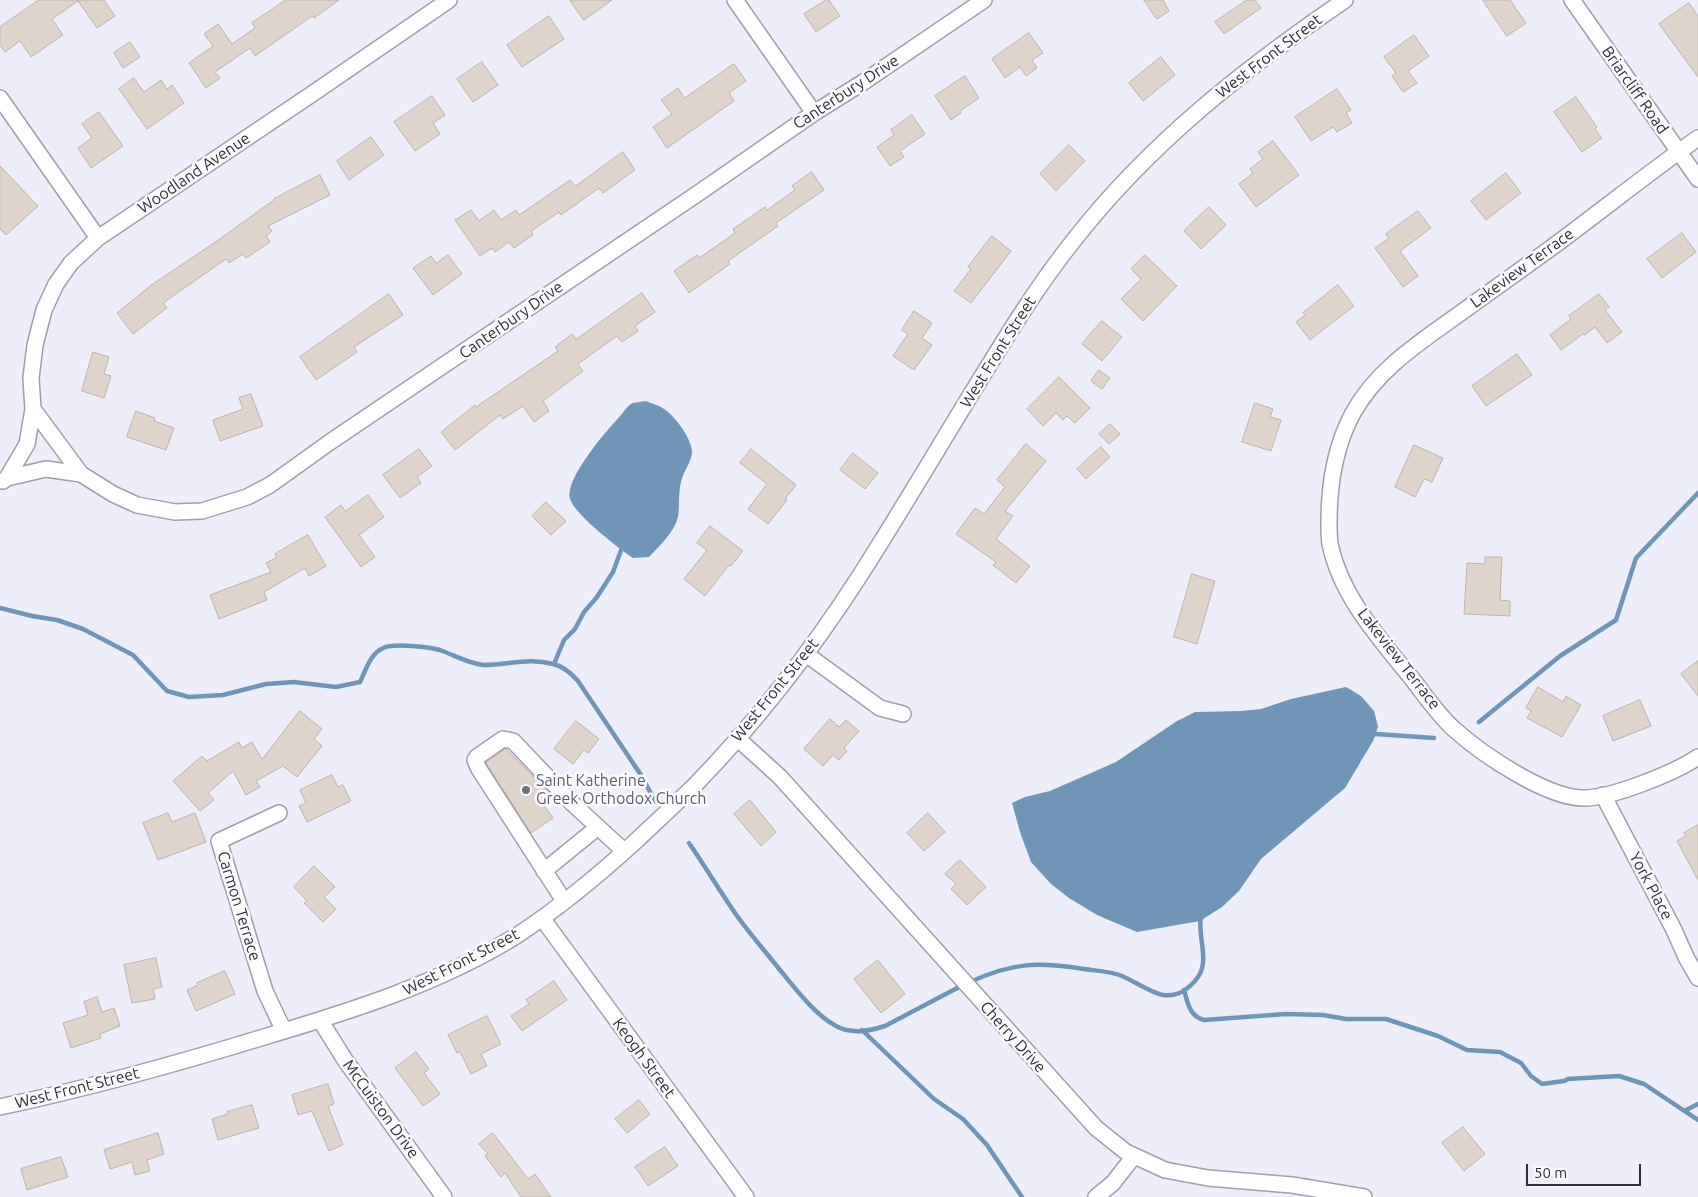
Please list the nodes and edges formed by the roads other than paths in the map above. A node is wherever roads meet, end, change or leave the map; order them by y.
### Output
1 (449, 0) edge
2 (735, 0) edge
3 (984, 0) edge
4 (1345, 0) edge
5 (1572, 0) edge
6 (0, 98) edge
7 (814, 113) junction
8 (1698, 138) edge
9 (1679, 152) junction
10 (1698, 179) edge
11 (98, 238) junction
12 (34, 409) junction
13 (81, 474) junction
14 (4, 481) edge
15 (806, 654) junction
16 (904, 714) dead end
17 (737, 738) junction
18 (1698, 757) edge
19 (1602, 796) junction
20 (279, 813) dead end
21 (598, 827) junction
22 (624, 851) junction
23 (544, 870) junction
24 (564, 902) junction
25 (542, 918) junction
26 (1698, 978) edge
27 (320, 1020) junction
28 (284, 1031) junction
29 (0, 1107) edge
30 (1134, 1156) junction
31 (444, 1197) edge
32 (746, 1197) edge
33 (1096, 1197) edge
34 (1364, 1197) edge

1 - 11 street, Woodland Avenue
2 - 7 street
3 - 7 street, Canterbury Drive
4 - 15 street, West Front Street
5 - 9 street, Briarcliff Road
6 - 11 street
7 - 13 street, Canterbury Drive
8 - 9 street, Lakeview Terrace
9 - 10 street, Briarcliff Road
9 - 19 street, Lakeview Terrace
11 - 12 street, Woodland Avenue
12 - 13 street
12 - 14 street, Woodland Avenue
13 - 14 street, Canterbury Drive
15 - 16 street
15 - 17 street, West Front Street
17 - 22 street, West Front Street
17 - 30 street, Cherry Drive
18 - 19 street, Lakeview Terrace
19 - 26 street, York Place
20 - 28 street, Carmon Terrace
21 - 22 street
21 - 23 street
21 - 23 street
22 - 24 street, West Front Street
23 - 24 street
24 - 25 street, West Front Street
25 - 27 street, West Front Street
25 - 32 street, Keogh Street
27 - 28 street, West Front Street
27 - 31 street, McCuiston Drive
28 - 29 street, West Front Street
30 - 33 street
30 - 34 street, Cherry Drive

